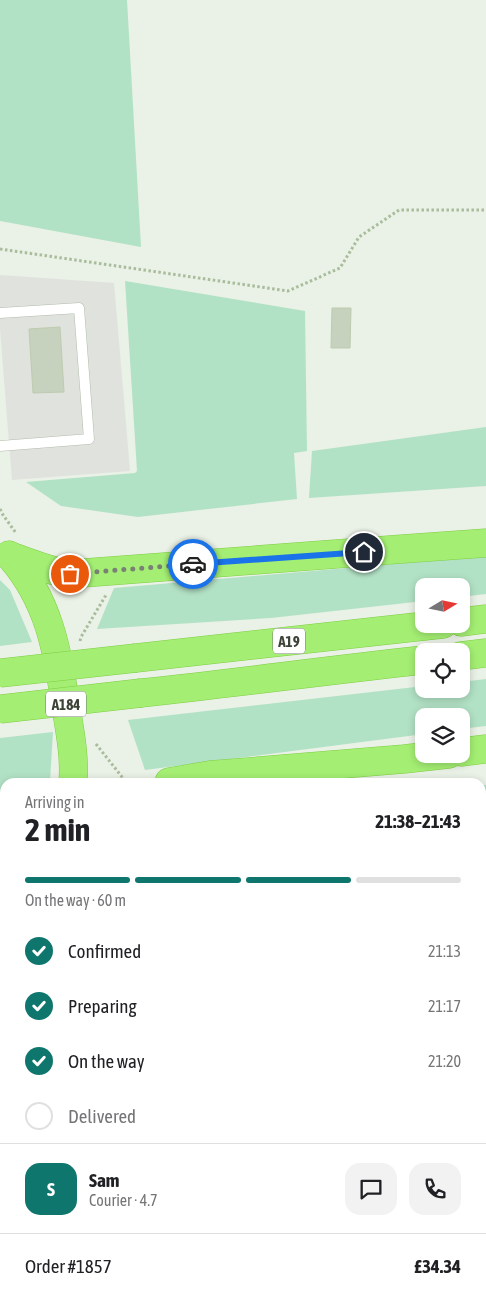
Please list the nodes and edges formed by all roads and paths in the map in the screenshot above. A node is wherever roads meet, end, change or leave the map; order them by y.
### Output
1 (486, 210) edge
2 (0, 249) edge
3 (0, 313) edge
4 (0, 446) edge
5 (486, 543) edge
6 (5, 551) edge
7 (486, 619) edge
8 (470, 621) edge
9 (415, 627) edge
10 (486, 653) edge
11 (470, 655) edge
12 (415, 661) edge
13 (0, 673) edge
14 (0, 709) edge
15 (486, 749) edge
16 (470, 751) edge
17 (415, 758) edge
18 (73, 778) edge
19 (193, 778) edge

1 - 2 path
3 - 4 lane
5 - 6 highway
6 - 18 highway, A184
7 - 8 highway
9 - 13 highway, A19, bridge
10 - 11 highway
12 - 14 highway, A19, bridge
15 - 16 highway
17 - 19 highway

